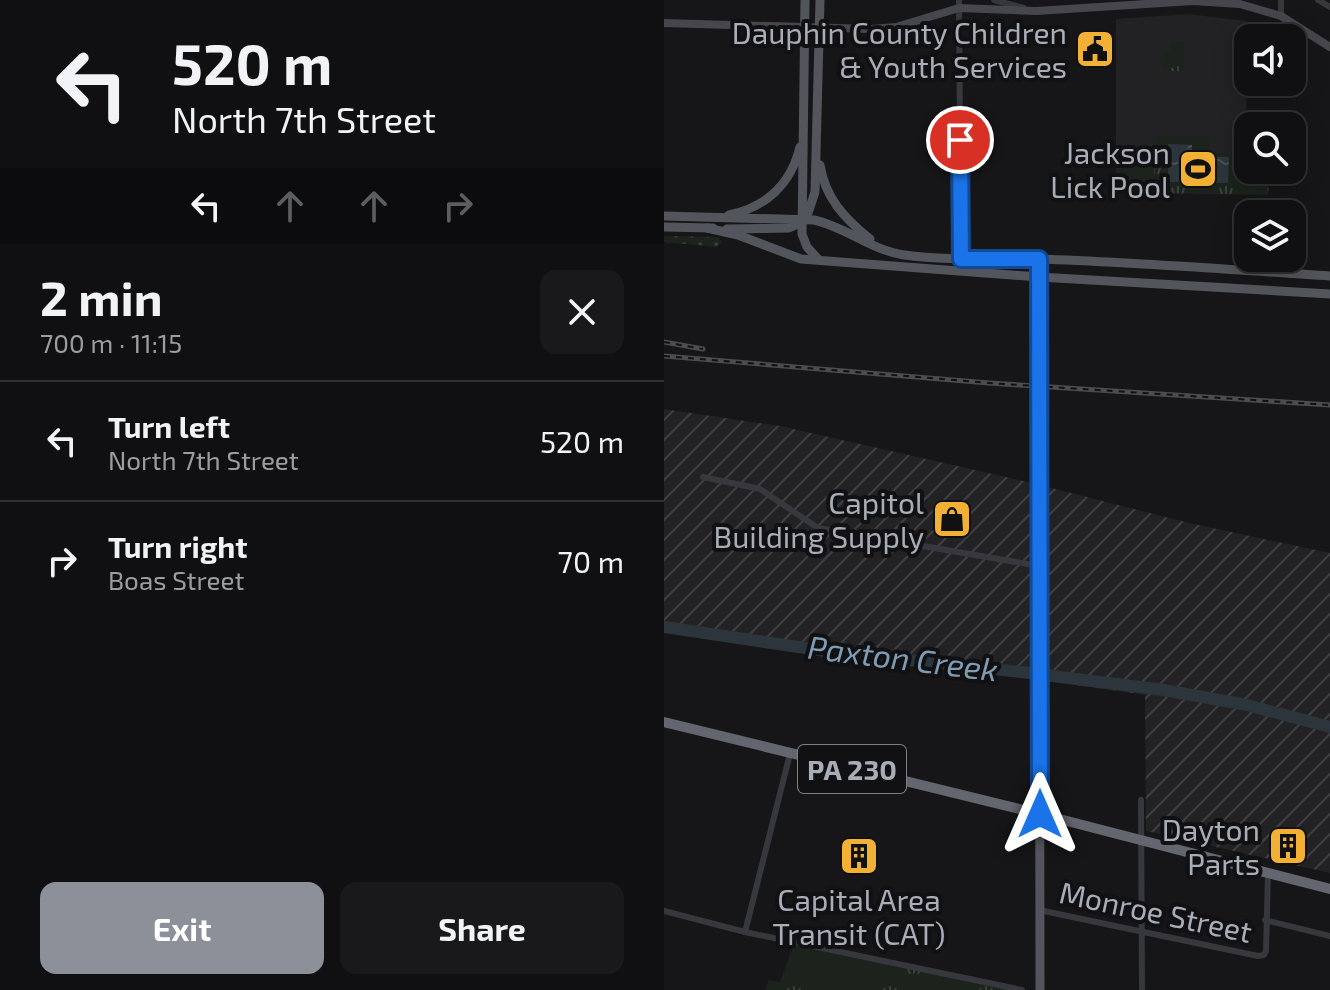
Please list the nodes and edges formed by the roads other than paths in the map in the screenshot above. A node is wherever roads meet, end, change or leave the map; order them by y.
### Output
1 (805, 0) edge
2 (820, 0) edge
3 (994, 0) edge
4 (1037, 0) edge
5 (1281, 0) edge
6 (1318, 0) edge
7 (1140, 2) edge
8 (1240, 2) edge
9 (959, 4) edge
10 (1330, 7) edge
11 (1036, 11) junction
12 (1281, 16) junction
13 (664, 23) edge
14 (804, 26) junction
15 (820, 28) junction
16 (1330, 47) edge
17 (802, 135) junction
18 (818, 149) junction
19 (664, 216) edge
20 (712, 217) junction
21 (803, 220) junction
22 (664, 227) edge
23 (707, 228) junction
24 (895, 254) junction
25 (961, 259) junction
26 (1039, 259) junction
27 (819, 260) junction
28 (1330, 276) edge
29 (1039, 277) junction
30 (1330, 294) edge
31 (703, 477) dead end
32 (1039, 566) junction
33 (664, 722) edge
34 (790, 754) junction
35 (1141, 800) dead end
36 (1040, 814) junction
37 (1142, 841) junction
38 (1268, 873) junction
39 (1330, 889) edge
40 (1039, 909) junction
41 (664, 911) edge
42 (1265, 920) junction
43 (1142, 931) junction
44 (745, 932) junction
45 (1330, 936) edge
46 (1022, 990) edge
47 (1040, 990) edge
48 (1142, 990) edge

1 - 14 main road
2 - 15 main road
3 - 11 street
4 - 11 street
5 - 12 street
6 - 10 street
7 - 8 main road
7 - 11 main road
8 - 12 main road
9 - 11 main road
9 - 15 main road
9 - 25 street
12 - 16 main road
13 - 14 main road
14 - 15 main road
14 - 17 main road
15 - 18 main road
17 - 20 main road
17 - 21 main road
18 - 21 main road
18 - 24 main road
19 - 20 main road
20 - 21 main road
21 - 23 main road
21 - 24 main road
21 - 27 main road
22 - 23 main road
23 - 27 main road
24 - 25 main road
25 - 26 main road
26 - 28 main road
26 - 29 main road
27 - 29 main road
29 - 30 main road
29 - 32 main road
31 - 32 street
32 - 36 main road
33 - 34 highway, PA 230
34 - 36 highway, PA 230
34 - 44 street
35 - 37 street
36 - 37 highway, PA 230
36 - 40 main road
37 - 38 highway, PA 230
37 - 43 street
38 - 39 highway, PA 230
38 - 42 street
40 - 43 street, Monroe Street
40 - 47 main road
41 - 44 street
42 - 43 street, Monroe Street
42 - 45 street
43 - 48 street
44 - 46 street

